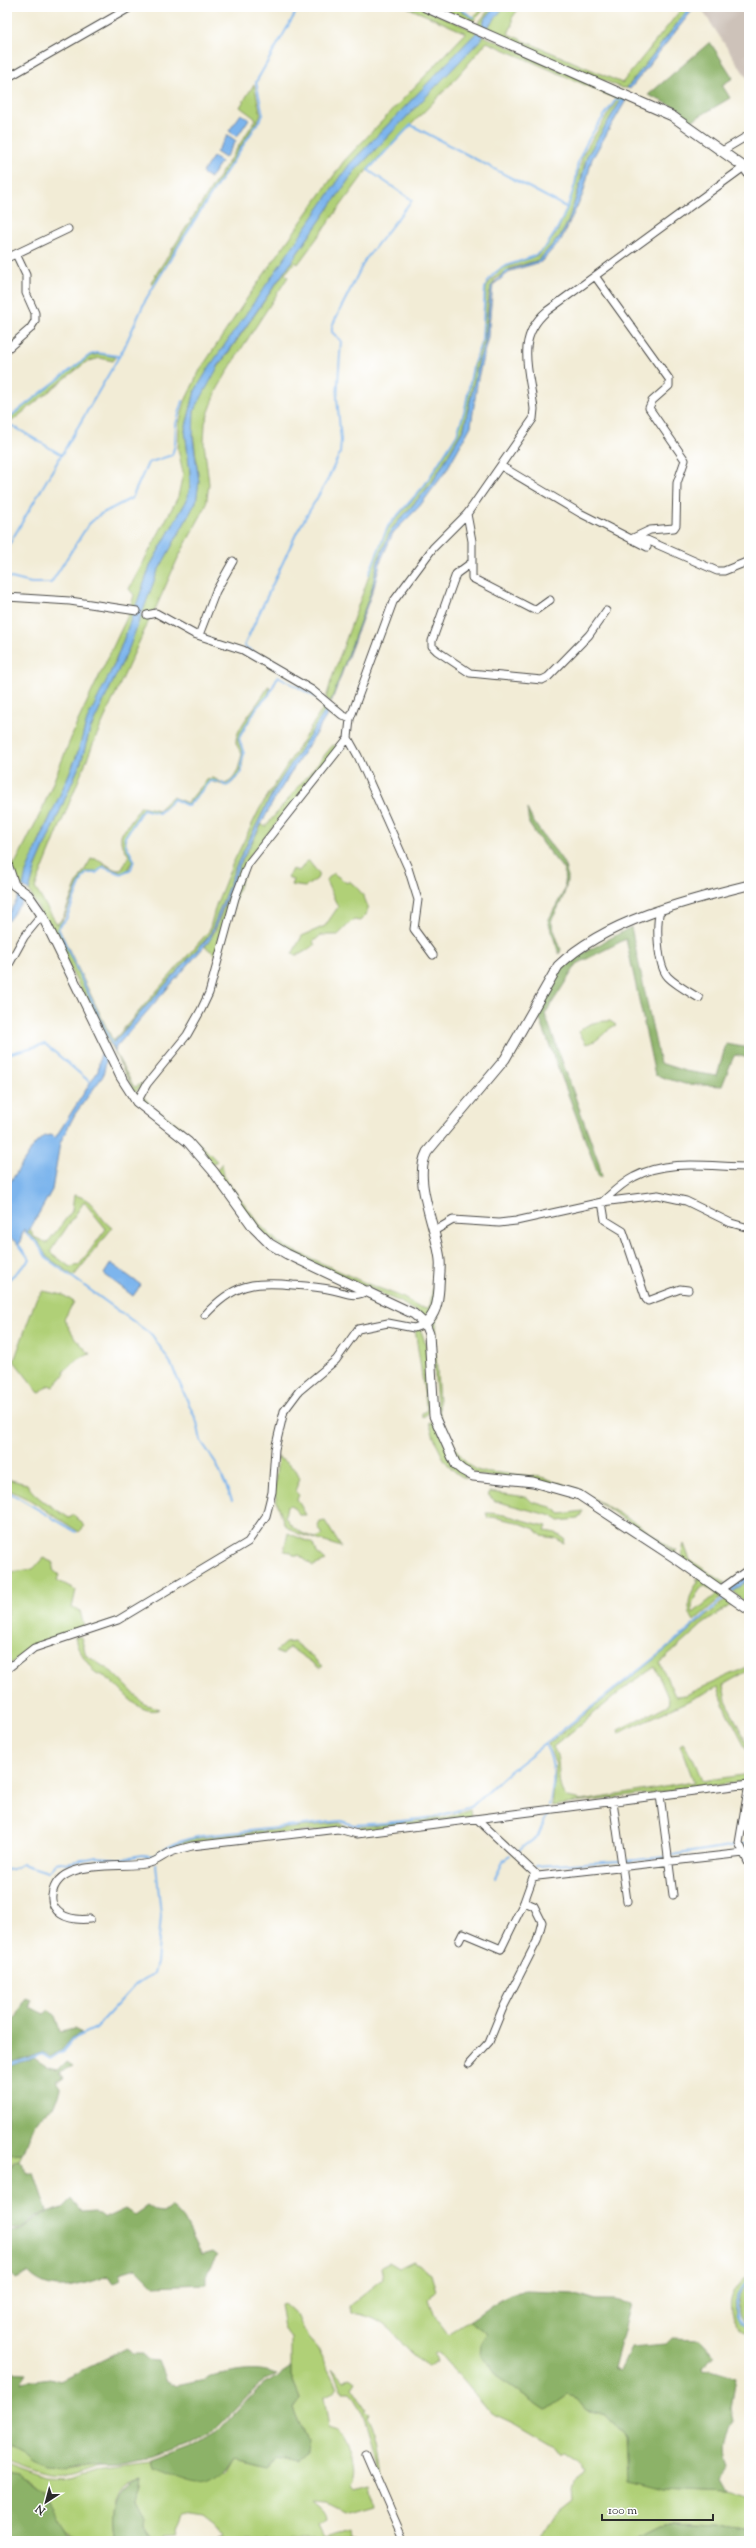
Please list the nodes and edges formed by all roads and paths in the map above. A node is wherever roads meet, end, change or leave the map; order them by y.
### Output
1 (131, 7) edge
2 (425, 7) edge
3 (7, 78) edge
4 (749, 135) edge
5 (722, 151) junction
6 (747, 171) edge
7 (68, 229) dead end
8 (16, 254) junction
9 (7, 258) edge
10 (595, 276) junction
11 (7, 349) edge
12 (501, 466) junction
13 (467, 514) junction
14 (631, 539) junction
15 (647, 547) dead end
16 (233, 561) dead end
17 (749, 561) edge
18 (471, 563) junction
19 (7, 597) edge
20 (550, 600) dead end
21 (137, 611) dead end
22 (606, 611) dead end
23 (147, 615) dead end
24 (198, 635) junction
25 (350, 719) junction
26 (348, 738) junction
27 (7, 864) edge
28 (749, 885) edge
29 (660, 910) junction
30 (42, 915) junction
31 (433, 955) dead end
32 (7, 968) edge
33 (699, 998) dead end
34 (137, 1102) junction
35 (749, 1167) edge
36 (602, 1202) junction
37 (749, 1228) edge
38 (434, 1231) junction
39 (368, 1290) junction
40 (688, 1290) dead end
41 (206, 1315) dead end
42 (425, 1324) junction
43 (749, 1569) edge
44 (721, 1589) junction
45 (749, 1610) edge
46 (7, 1669) edge
47 (749, 1784) edge
48 (660, 1795) junction
49 (613, 1801) junction
50 (477, 1819) junction
51 (744, 1853) junction
52 (669, 1862) junction
53 (749, 1864) edge
54 (623, 1868) junction
55 (538, 1876) junction
56 (673, 1895) dead end
57 (627, 1901) dead end
58 (524, 1902) junction
59 (90, 1919) dead end
60 (459, 1941) dead end
61 (469, 2064) dead end
62 (366, 2454) dead end
63 (404, 2541) edge

1 - 3 street
2 - 5 street
4 - 5 street
5 - 6 street
6 - 10 street
7 - 8 street
8 - 9 street
8 - 11 street
10 - 12 street
10 - 14 street
12 - 13 street
12 - 14 street
13 - 18 street
13 - 25 street
14 - 15 street
14 - 17 street
16 - 24 street
18 - 20 street
18 - 22 street
19 - 21 street
23 - 24 street
24 - 25 street
25 - 26 street
26 - 31 street
26 - 34 street
27 - 30 street
28 - 29 street
29 - 33 street
29 - 38 street
30 - 32 street
30 - 34 street
34 - 39 street
35 - 36 street
36 - 37 street
36 - 38 street
36 - 40 street
38 - 42 street
39 - 41 street
39 - 42 street
42 - 44 street
42 - 46 street
43 - 44 street
44 - 45 street
47 - 48 street
47 - 51 street
48 - 49 street
48 - 52 street
49 - 50 street
49 - 54 street
50 - 55 street
50 - 59 street
51 - 52 street
51 - 53 street
52 - 54 street
52 - 56 street
54 - 55 street
54 - 57 street
55 - 58 street
58 - 60 street
58 - 61 street
62 - 63 street

